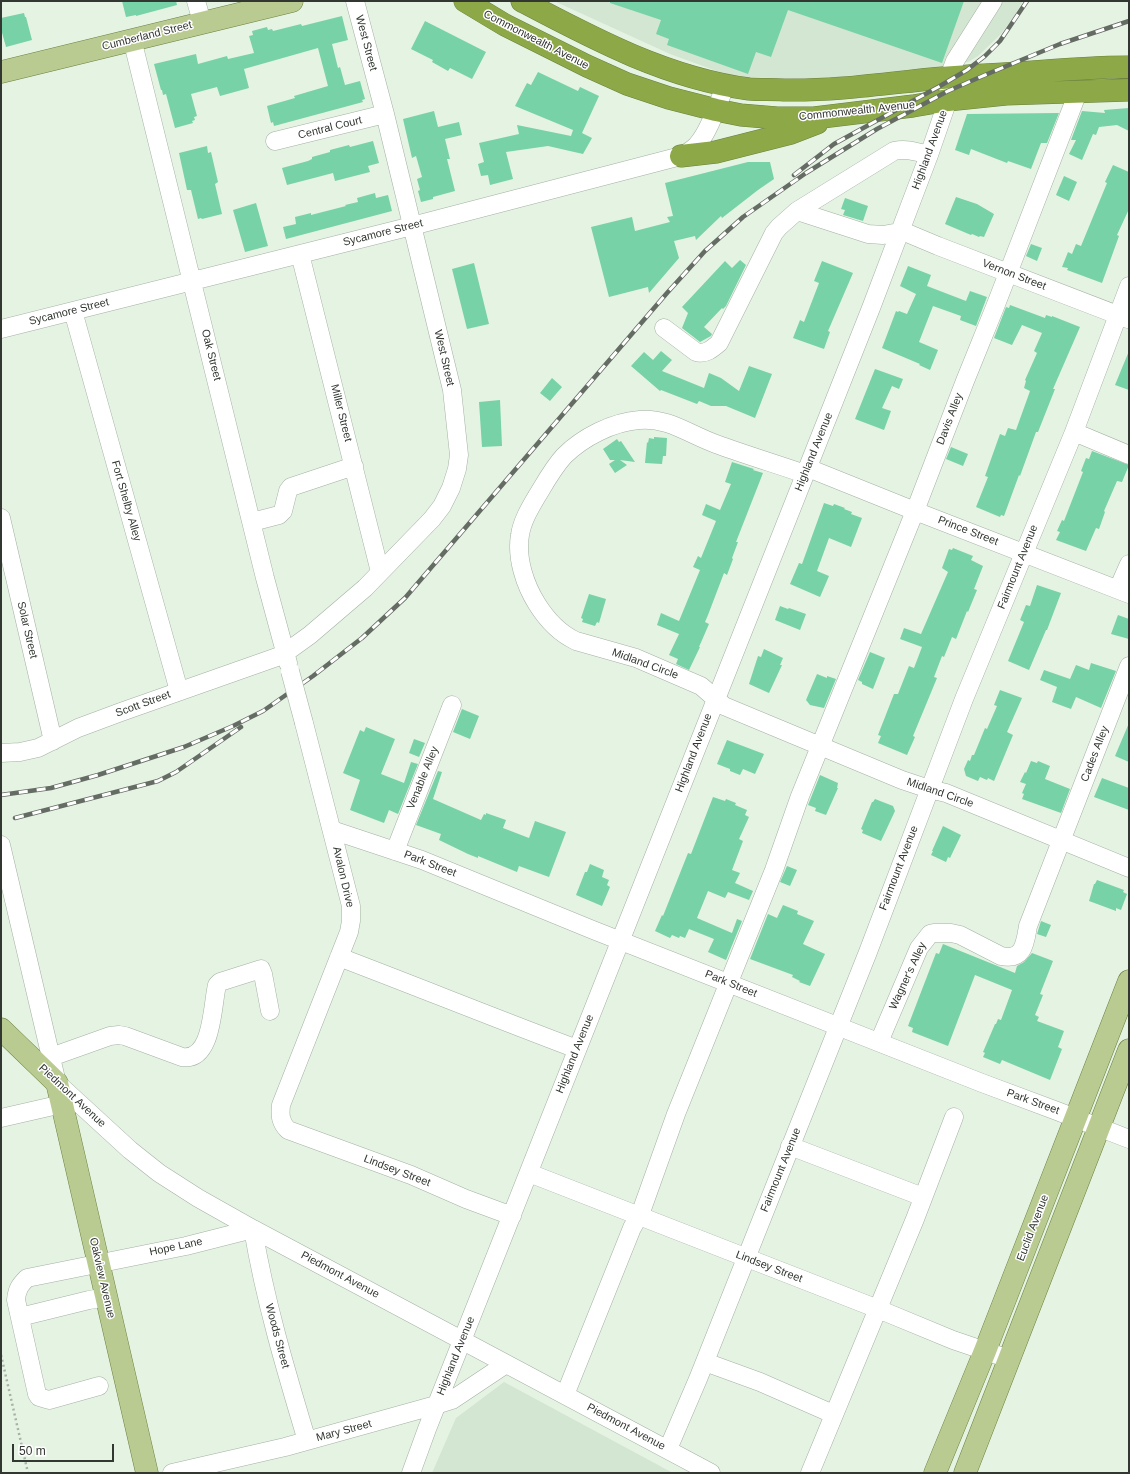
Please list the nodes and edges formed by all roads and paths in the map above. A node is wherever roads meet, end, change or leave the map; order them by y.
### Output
1 (196, 1) edge
2 (292, 1) edge
3 (355, 1) edge
4 (464, 1) edge
5 (522, 1) edge
6 (993, 1) edge
7 (202, 22) junction
8 (132, 39) junction
9 (1129, 67) edge
10 (1, 72) edge
11 (949, 77) junction
12 (726, 84) junction
13 (1129, 90) edge
14 (1078, 92) junction
15 (948, 100) junction
16 (716, 110) junction
17 (385, 114) junction
18 (840, 115) junction
19 (275, 141) dead end
20 (929, 155) junction
21 (681, 156) junction
22 (797, 211) junction
23 (412, 226) junction
24 (899, 232) junction
25 (300, 254) junction
26 (1008, 273) junction
27 (192, 281) junction
28 (1129, 286) edge
29 (73, 311) junction
30 (1123, 317) edge
31 (664, 328) dead end
32 (1, 329) edge
33 (1074, 432) junction
34 (1129, 456) edge
35 (354, 466) junction
36 (807, 471) junction
37 (914, 511) junction
38 (1, 518) edge
39 (252, 522) junction
40 (1024, 552) junction
41 (1129, 564) edge
42 (380, 572) junction
43 (1123, 591) edge
44 (285, 653) junction
45 (1129, 666) edge
46 (290, 671) joint
47 (179, 691) junction
48 (715, 699) junction
49 (452, 705) dead end
50 (53, 741) junction
51 (821, 746) junction
52 (1, 753) edge
53 (929, 789) junction
54 (332, 830) junction
55 (1062, 841) junction
56 (1, 846) edge
57 (394, 851) junction
58 (1129, 868) edge
59 (7, 900) edge
60 (620, 940) junction
61 (339, 957) junction
62 (1129, 981) edge
63 (729, 983) junction
64 (270, 1011) dead end
65 (838, 1026) junction
66 (1, 1029) edge
67 (879, 1042) junction
68 (577, 1049) junction
69 (1129, 1050) edge
70 (51, 1057) junction
71 (57, 1083) junction
72 (62, 1104) junction
73 (954, 1117) dead end
74 (1, 1118) edge
75 (1076, 1118) junction
76 (282, 1125) joint
77 (1099, 1128) junction
78 (1129, 1139) edge
79 (790, 1146) junction
80 (528, 1173) junction
81 (923, 1197) junction
82 (512, 1216) junction
83 (639, 1216) junction
84 (253, 1229) junction
85 (746, 1258) junction
86 (99, 1263) junction
87 (107, 1297) junction
88 (878, 1309) junction
89 (20, 1317) junction
90 (462, 1341) junction
91 (985, 1351) junction
92 (1, 1355) edge
93 (1009, 1359) junction
94 (705, 1362) junction
95 (506, 1364) junction
96 (99, 1386) dead end
97 (564, 1395) junction
98 (436, 1405) junction
99 (833, 1414) junction
100 (307, 1441) junction
101 (668, 1450) junction
102 (417, 1471) edge
103 (706, 1472) edge
104 (28, 1473) edge
105 (147, 1473) edge
106 (172, 1473) edge
107 (810, 1473) edge
108 (935, 1473) edge
109 (965, 1473) edge

1 - 7 street
2 - 7 main road, Cumberland Street
3 - 17 street, West Street
4 - 16 highway, Commonwealth Avenue
5 - 12 highway
6 - 11 street, Highland Avenue
7 - 8 main road, Cumberland Street
8 - 10 main road, Cumberland Street
8 - 27 street, Oak Street
9 - 11 highway
11 - 12 highway
11 - 15 street, Highland Avenue
12 - 16 street, Sycamore Street
13 - 14 highway, Commonwealth Avenue
14 - 15 highway, Commonwealth Avenue
14 - 26 street, Davis Alley
15 - 18 highway, Commonwealth Avenue
15 - 20 street, Highland Avenue
16 - 18 highway, Commonwealth Avenue
16 - 21 street, Sycamore Street
17 - 19 street, Central Court
17 - 23 street, West Street
18 - 21 highway
20 - 22 street
20 - 24 street, Highland Avenue
21 - 23 street, Sycamore Street
22 - 24 street
22 - 31 street
23 - 25 street, Sycamore Street
23 - 42 street, West Street
24 - 26 street, Vernon Street
24 - 36 street, Highland Avenue
25 - 27 street, Sycamore Street
25 - 35 street, Miller Street
26 - 30 street, Vernon Street
26 - 37 street, Davis Alley
27 - 29 street, Sycamore Street
27 - 39 street, Oak Street
28 - 30 street, Fairmount Avenue
29 - 32 street, Sycamore Street
29 - 47 street, Fort Shelby Alley
30 - 33 street, Fairmount Avenue
33 - 34 street
33 - 40 street, Fairmount Avenue
35 - 39 street
35 - 42 street, Miller Street
36 - 37 street, Prince Street
36 - 48 street, Highland Avenue
36 - 48 street, Midland Circle
37 - 40 street, Prince Street
37 - 51 street, Davis Alley
38 - 50 street, Solar Street
39 - 44 street, Oak Street
40 - 43 street, Prince Street
40 - 53 street, Fairmount Avenue
41 - 43 street
42 - 44 street, West Street
44 - 46 street, Oak Street
44 - 47 street, Scott Street
45 - 55 street, Cades Alley
46 - 54 street, Avalon Drive, bridge
47 - 50 street, Scott Street
48 - 51 street, Midland Circle
48 - 60 street, Highland Avenue
49 - 57 street, Venable Alley
50 - 52 street, Scott Street
51 - 53 street, Midland Circle
51 - 63 street, Davis Alley
53 - 55 street, Midland Circle
53 - 65 street, Fairmount Avenue
54 - 57 street, Park Street
54 - 61 street, Avalon Drive
55 - 58 street, Midland Circle
55 - 67 street, Wagner's Alley
56 - 59 street
57 - 60 street, Park Street
59 - 70 street
60 - 63 street, Park Street
60 - 68 street, Highland Avenue
61 - 68 street
61 - 76 street, Avalon Drive
62 - 75 main road, Euclid Avenue
63 - 65 street, Park Street
63 - 83 street, Davis Alley
64 - 70 street
65 - 67 street, Park Street
65 - 79 street, Fairmount Avenue
66 - 71 main road, Piedmont Avenue
67 - 75 street, Park Street
68 - 80 street, Highland Avenue
69 - 77 main road
70 - 71 street
71 - 72 main road, Oakview Avenue
71 - 84 street, Piedmont Avenue
72 - 74 street
72 - 86 main road, Oakview Avenue
73 - 81 street
75 - 77 street, Park Street
75 - 91 main road, Euclid Avenue
76 - 82 street, Lindsey Street
77 - 78 street, Park Street
77 - 93 main road
79 - 81 street
79 - 85 street, Fairmount Avenue
80 - 82 street, Highland Avenue
80 - 83 street, Lindsey Street
81 - 88 street
82 - 90 street, Highland Avenue
83 - 85 street, Lindsey Street
83 - 97 street, Davis Alley
84 - 86 street, Hope Lane
84 - 90 street, Piedmont Avenue
84 - 100 street, Woods Street
85 - 88 street, Lindsey Street
85 - 94 street, Fairmount Avenue
86 - 87 main road, Oakview Avenue
86 - 89 street, Hope Lane
87 - 89 street
87 - 105 main road, Oakview Avenue
88 - 91 street, Lindsey Street
88 - 99 street
89 - 96 street, Hope Lane
90 - 95 street, Piedmont Avenue
90 - 98 street, Highland Avenue
91 - 93 street, Lindsey Street
91 - 108 main road, Euclid Avenue
92 - 104 path
93 - 109 main road
94 - 99 street
94 - 101 street, Fairmount Avenue
95 - 97 street, Piedmont Avenue
95 - 98 street, Mary Street
97 - 101 street, Piedmont Avenue
98 - 100 street, Mary Street
98 - 102 street, Highland Avenue
99 - 107 street
100 - 106 street, Mary Street
101 - 103 street, Piedmont Avenue

